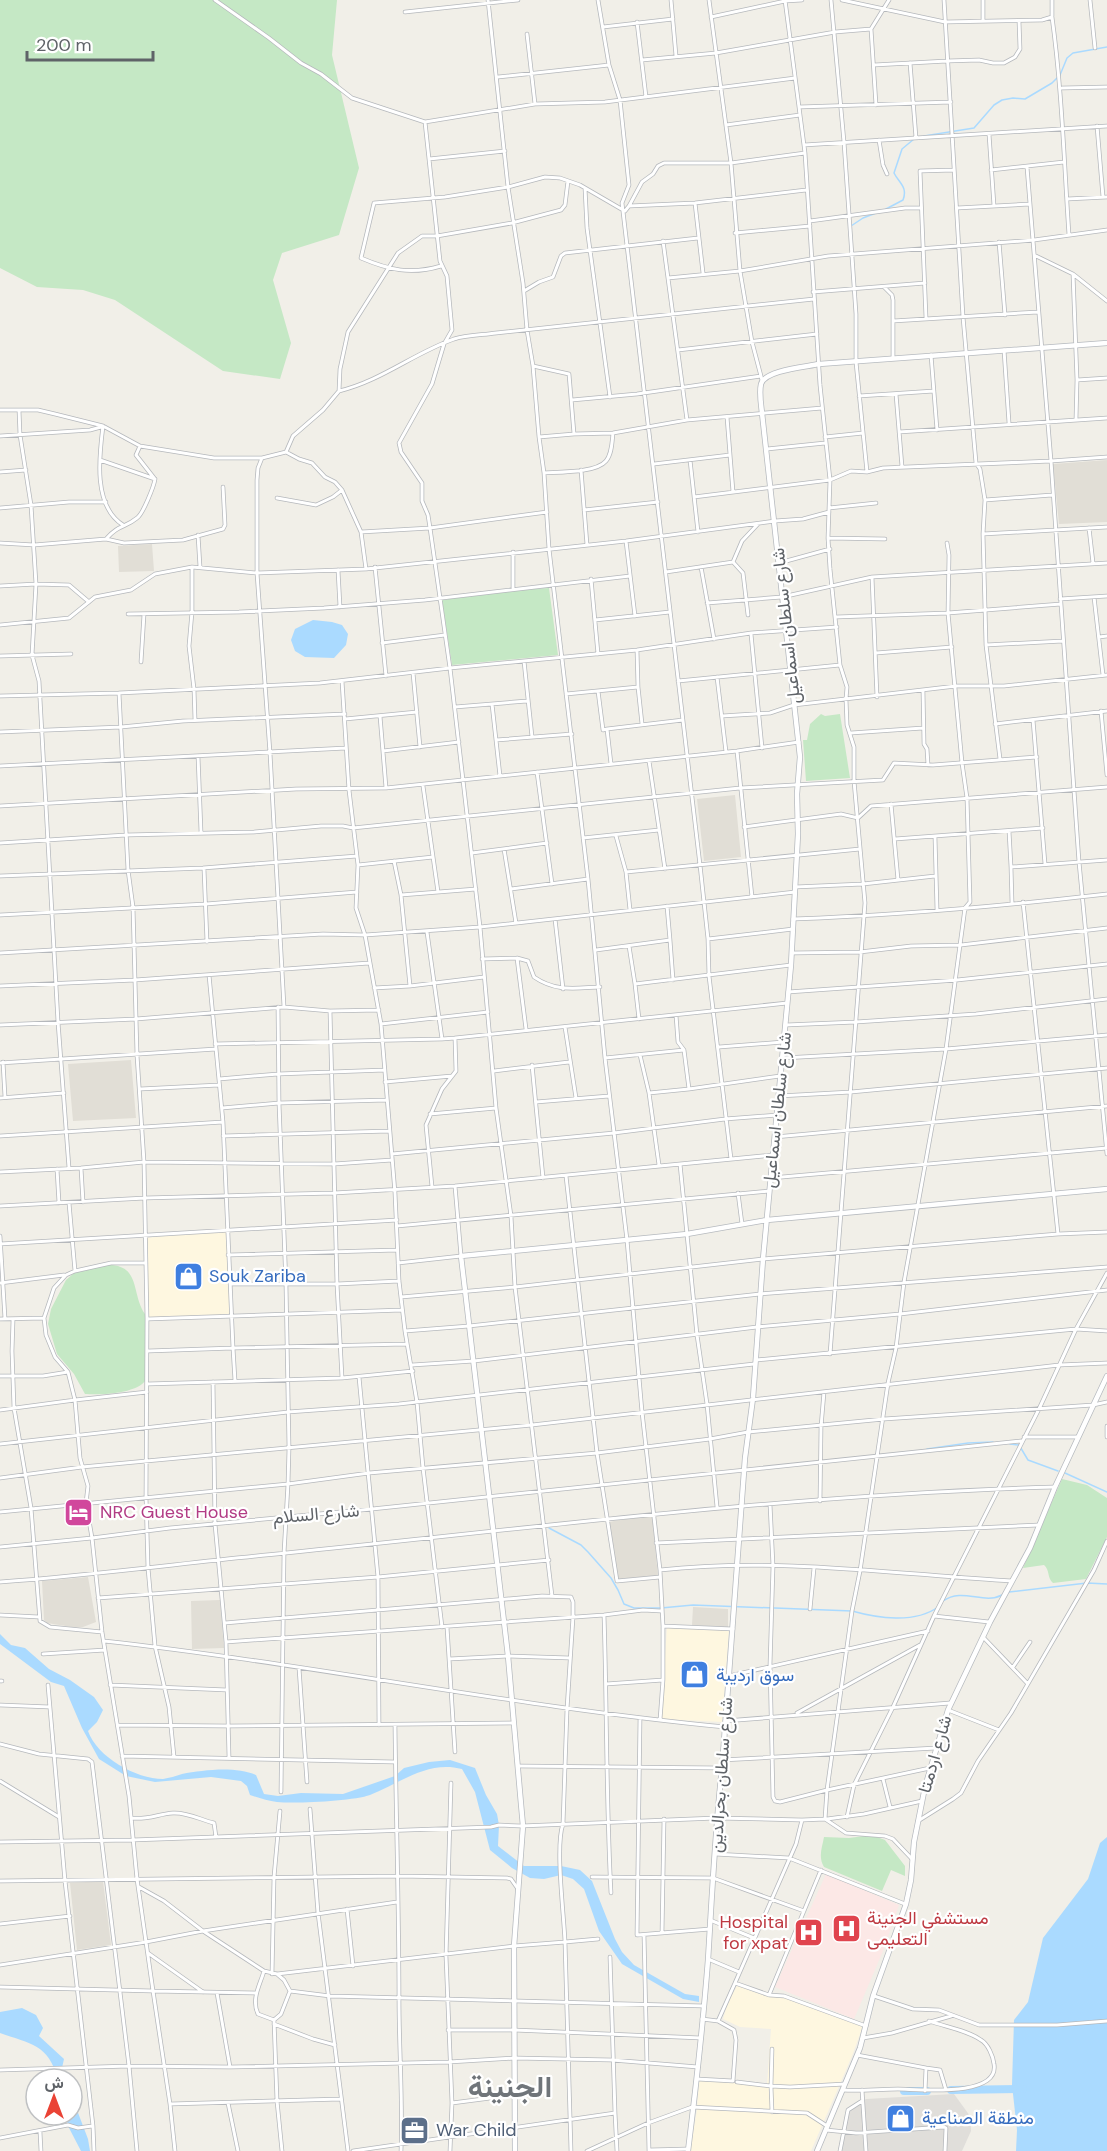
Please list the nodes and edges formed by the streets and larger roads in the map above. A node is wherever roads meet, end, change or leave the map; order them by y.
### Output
1 (215, 0) edge
2 (518, 0) edge
3 (598, 0) edge
4 (671, 0) edge
5 (709, 0) edge
6 (802, 0) edge
7 (831, 0) edge
8 (842, 0) edge
9 (889, 0) edge
10 (944, 0) edge
11 (982, 0) edge
12 (1052, 0) edge
13 (1090, 0) edge
14 (785, 1) edge
15 (488, 2) edge
16 (883, 10) junction
17 (405, 12) dead end
18 (1053, 16) junction
19 (711, 17) junction
20 (673, 19) junction
21 (983, 20) junction
22 (1019, 21) junction
23 (637, 22) junction
24 (945, 22) junction
25 (603, 27) junction
26 (871, 29) junction
27 (835, 32) junction
28 (527, 34) dead end
29 (790, 40) junction
30 (1095, 48) dead end
31 (716, 53) junction
32 (676, 56) junction
33 (642, 60) junction
34 (947, 61) junction
35 (910, 63) junction
36 (609, 65) junction
37 (874, 65) junction
38 (532, 73) junction
39 (497, 77) junction
40 (795, 78) junction
41 (721, 87) junction
42 (1107, 87) edge
43 (1062, 88) junction
44 (646, 97) junction
45 (620, 100) junction
46 (951, 102) junction
47 (913, 103) junction
48 (535, 104) junction
49 (840, 104) junction
50 (876, 105) junction
51 (799, 107) junction
52 (501, 109) junction
53 (800, 115) junction
54 (425, 122) junction
55 (726, 125) junction
56 (1097, 126) junction
57 (1107, 126) edge
58 (1062, 128) junction
59 (989, 134) junction
60 (952, 135) junction
61 (916, 138) junction
62 (879, 140) junction
63 (844, 142) junction
64 (804, 145) junction
65 (505, 151) junction
66 (805, 153) junction
67 (429, 159) junction
68 (1064, 162) junction
69 (731, 163) junction
70 (1027, 167) junction
71 (954, 170) junction
72 (991, 170) junction
73 (887, 174) dead end
74 (1101, 175) junction
75 (1107, 175) edge
76 (568, 181) junction
77 (508, 187) junction
78 (585, 188) junction
79 (807, 190) junction
80 (1105, 197) edge
81 (432, 198) junction
82 (732, 198) junction
83 (1067, 199) junction
84 (695, 203) junction
85 (1030, 204) junction
86 (629, 206) junction
87 (994, 206) junction
88 (921, 208) junction
89 (957, 208) junction
90 (625, 211) junction
91 (848, 217) junction
92 (513, 223) junction
93 (810, 223) junction
94 (1107, 230) edge
95 (735, 233) junction
96 (1069, 235) junction
97 (437, 236) junction
98 (698, 238) junction
99 (1034, 240) junction
100 (663, 241) junction
101 (999, 242) junction
102 (960, 245) junction
103 (628, 246) junction
104 (924, 247) junction
105 (590, 251) junction
106 (851, 254) junction
107 (1034, 255) junction
108 (812, 259) junction
109 (441, 266) junction
110 (390, 267) junction
111 (740, 271) junction
112 (703, 273) junction
113 (1073, 274) junction
114 (668, 278) junction
115 (925, 283) junction
116 (884, 286) junction
117 (854, 288) junction
118 (524, 291) junction
119 (813, 292) junction
120 (814, 299) junction
121 (1107, 301) edge
122 (747, 307) junction
123 (1038, 312) junction
124 (673, 314) junction
125 (1005, 315) junction
126 (963, 317) junction
127 (635, 318) junction
128 (926, 318) junction
129 (893, 321) junction
130 (599, 322) junction
131 (526, 330) junction
132 (817, 334) junction
133 (752, 342) junction
134 (1107, 343) edge
135 (444, 344) junction
136 (1075, 346) junction
137 (1041, 348) junction
138 (678, 350) junction
139 (1004, 350) junction
140 (965, 353) junction
141 (932, 355) junction
142 (892, 357) junction
143 (856, 362) junction
144 (819, 364) junction
145 (533, 366) junction
146 (761, 378) junction
147 (1107, 378) edge
148 (1077, 380) junction
149 (684, 388) junction
150 (339, 391) junction
151 (934, 391) junction
152 (646, 393) junction
153 (896, 394) junction
154 (859, 396) junction
155 (610, 397) junction
156 (572, 400) junction
157 (822, 408) junction
158 (0, 410) edge
159 (19, 410) junction
160 (762, 413) junction
161 (726, 417) junction
162 (1107, 418) edge
163 (1076, 419) junction
164 (687, 420) junction
165 (1047, 421) junction
166 (1009, 424) junction
167 (103, 426) junction
168 (650, 426) junction
169 (973, 427) junction
170 (937, 430) junction
171 (899, 432) junction
172 (613, 433) junction
173 (863, 433) junction
174 (574, 434) junction
175 (20, 435) junction
176 (0, 436) edge
177 (539, 437) junction
178 (825, 437) junction
179 (825, 443) junction
180 (140, 446) junction
181 (766, 449) junction
182 (286, 452) junction
183 (730, 455) junction
184 (1107, 457) edge
185 (262, 458) junction
186 (100, 460) junction
187 (690, 460) junction
188 (1051, 461) junction
189 (976, 463) junction
190 (654, 464) junction
191 (902, 468) junction
192 (581, 470) junction
193 (26, 471) junction
194 (0, 472) edge
195 (867, 472) junction
196 (544, 473) junction
197 (155, 479) junction
198 (830, 480) junction
199 (223, 487) dead end
200 (770, 487) junction
201 (342, 490) junction
202 (734, 492) junction
203 (1053, 495) junction
204 (694, 496) junction
205 (277, 498) dead end
206 (985, 500) junction
207 (106, 502) junction
208 (658, 502) junction
209 (876, 503) dead end
210 (31, 506) junction
211 (0, 508) edge
212 (584, 510) junction
213 (829, 510) junction
214 (547, 512) junction
215 (774, 521) junction
216 (758, 524) junction
217 (123, 525) junction
218 (1107, 527) edge
219 (430, 528) junction
220 (1089, 528) junction
221 (1055, 530) junction
222 (361, 532) junction
223 (698, 532) junction
224 (983, 534) junction
225 (198, 535) junction
226 (662, 536) junction
227 (828, 538) junction
228 (105, 539) junction
229 (885, 539) dead end
230 (626, 541) junction
231 (0, 543) edge
232 (947, 543) dead end
233 (34, 545) junction
234 (587, 545) junction
235 (549, 549) junction
236 (830, 549) junction
237 (513, 552) junction
238 (434, 561) junction
239 (733, 562) junction
240 (1107, 562) edge
241 (779, 563) junction
242 (1093, 563) junction
243 (1058, 566) junction
244 (192, 567) junction
245 (200, 567) junction
246 (375, 567) junction
247 (701, 567) junction
248 (366, 568) junction
249 (338, 569) junction
250 (985, 570) junction
251 (948, 571) junction
252 (666, 572) junction
253 (257, 573) junction
254 (630, 576) junction
255 (872, 577) junction
256 (591, 579) junction
257 (36, 584) junction
258 (553, 584) junction
259 (0, 586) edge
260 (832, 586) junction
261 (513, 588) junction
262 (1107, 596) edge
263 (782, 597) junction
264 (1094, 597) junction
265 (439, 598) junction
266 (1060, 599) junction
267 (746, 600) junction
268 (89, 602) junction
269 (707, 603) junction
270 (378, 604) junction
271 (1061, 604) junction
272 (340, 607) junction
273 (985, 611) junction
274 (192, 612) junction
275 (261, 612) junction
276 (670, 612) junction
277 (948, 613) junction
278 (128, 614) dead end
279 (144, 614) junction
280 (748, 615) dead end
281 (635, 616) junction
282 (875, 616) junction
283 (836, 617) junction
284 (595, 620) junction
285 (33, 622) junction
286 (0, 625) edge
287 (837, 627) junction
288 (785, 631) junction
289 (751, 633) junction
290 (445, 635) junction
291 (1107, 636) edge
292 (1099, 637) junction
293 (714, 640) junction
294 (1063, 641) junction
295 (382, 643) junction
296 (675, 645) junction
297 (986, 645) junction
298 (952, 647) junction
299 (637, 650) junction
300 (876, 652) junction
301 (71, 654) dead end
302 (598, 654) junction
303 (32, 655) junction
304 (0, 656) edge
305 (561, 658) junction
306 (524, 660) junction
307 (141, 662) dead end
308 (840, 664) junction
309 (450, 668) junction
310 (790, 670) junction
311 (413, 673) junction
312 (755, 673) junction
313 (1105, 675) edge
314 (386, 676) junction
315 (717, 677) junction
316 (1066, 679) junction
317 (342, 681) junction
318 (678, 681) junction
319 (990, 685) junction
320 (265, 686) junction
321 (956, 686) junction
322 (638, 687) junction
323 (194, 688) junction
324 (598, 691) junction
325 (923, 691) junction
326 (119, 693) junction
327 (40, 694) junction
328 (566, 694) junction
329 (0, 696) edge
330 (878, 697) junction
331 (846, 699) junction
332 (528, 701) junction
333 (492, 704) junction
334 (794, 705) junction
335 (454, 707) junction
336 (1101, 711) junction
337 (1107, 711) edge
338 (417, 712) junction
339 (759, 712) junction
340 (345, 714) junction
341 (1069, 715) junction
342 (380, 716) junction
343 (722, 716) junction
344 (267, 718) junction
345 (345, 719) junction
346 (195, 720) junction
347 (683, 720) junction
348 (1033, 720) junction
349 (642, 724) junction
350 (995, 724) junction
351 (121, 727) junction
352 (923, 728) junction
353 (607, 729) junction
354 (42, 731) junction
355 (0, 732) edge
356 (851, 733) junction
357 (572, 734) junction
358 (532, 737) junction
359 (496, 740) junction
360 (459, 742) junction
361 (799, 742) junction
362 (420, 747) junction
363 (346, 748) junction
364 (762, 748) junction
365 (1106, 750) edge
366 (383, 751) junction
367 (737, 751) junction
368 (726, 752) junction
369 (270, 753) junction
370 (198, 755) junction
371 (687, 757) junction
372 (1037, 757) junction
373 (1000, 759) junction
374 (122, 760) junction
375 (649, 760) junction
376 (962, 763) junction
377 (43, 764) junction
378 (611, 764) junction
379 (927, 765) junction
380 (0, 766) edge
381 (576, 768) junction
382 (537, 772) junction
383 (1107, 775) edge
384 (500, 776) junction
385 (462, 781) junction
386 (854, 781) junction
387 (798, 785) junction
388 (423, 786) junction
389 (1107, 787) edge
390 (740, 788) junction
391 (386, 789) junction
392 (349, 790) junction
393 (1073, 790) junction
394 (272, 791) junction
395 (690, 793) junction
396 (1039, 793) junction
397 (201, 795) junction
398 (653, 798) junction
399 (967, 798) junction
400 (125, 800) junction
401 (46, 803) junction
402 (891, 803) junction
403 (0, 806) edge
404 (580, 806) junction
405 (541, 808) junction
406 (467, 817) junction
407 (798, 818) junction
408 (858, 818) junction
409 (427, 821) junction
410 (744, 827) junction
411 (353, 828) junction
412 (1043, 828) junction
413 (273, 830) junction
414 (659, 830) junction
415 (1009, 831) junction
416 (201, 832) junction
417 (126, 835) junction
418 (969, 835) junction
419 (616, 836) junction
420 (935, 837) junction
421 (584, 838) junction
422 (895, 839) junction
423 (49, 840) junction
424 (0, 843) edge
425 (547, 843) junction
426 (504, 849) junction
427 (860, 849) junction
428 (472, 853) junction
429 (797, 854) junction
430 (357, 856) junction
431 (433, 857) junction
432 (748, 860) junction
433 (1107, 860) edge
434 (394, 861) junction
435 (1079, 862) junction
436 (276, 863) junction
437 (1045, 864) junction
438 (358, 865) junction
439 (700, 866) junction
440 (1011, 867) junction
441 (204, 868) junction
442 (664, 869) junction
443 (128, 870) junction
444 (626, 872) junction
445 (50, 874) junction
446 (0, 876) edge
447 (935, 876) junction
448 (588, 879) junction
449 (898, 880) junction
450 (552, 884) junction
451 (863, 884) junction
452 (476, 889) junction
453 (511, 889) junction
454 (795, 890) junction
455 (357, 892) junction
456 (438, 892) junction
457 (1107, 894) edge
458 (401, 895) junction
459 (1082, 896) junction
460 (752, 897) junction
461 (279, 899) junction
462 (704, 902) junction
463 (1023, 902) junction
464 (1012, 903) junction
465 (206, 904) junction
466 (667, 906) junction
467 (133, 907) junction
468 (965, 908) junction
469 (630, 910) junction
470 (937, 911) junction
471 (53, 912) junction
472 (0, 915) edge
473 (592, 915) junction
474 (864, 915) junction
475 (793, 919) junction
476 (555, 920) junction
477 (516, 923) junction
478 (480, 927) junction
479 (793, 928) junction
480 (1107, 928) edge
481 (1085, 930) junction
482 (426, 932) junction
483 (404, 933) junction
484 (365, 935) junction
485 (281, 936) junction
486 (1026, 937) junction
487 (708, 939) junction
488 (670, 940) junction
489 (207, 942) junction
490 (133, 945) junction
491 (961, 945) junction
492 (629, 946) junction
493 (55, 950) junction
494 (596, 950) junction
495 (792, 952) junction
496 (860, 952) junction
497 (0, 953) edge
498 (517, 958) junction
499 (482, 959) junction
500 (369, 963) junction
501 (1107, 964) edge
502 (791, 965) junction
503 (1089, 966) junction
504 (283, 971) junction
505 (1030, 972) junction
506 (209, 975) junction
507 (710, 976) junction
508 (484, 977) junction
509 (135, 980) junction
510 (673, 980) junction
511 (957, 980) junction
512 (433, 983) junction
513 (57, 984) junction
514 (634, 984) junction
515 (0, 986) edge
516 (410, 986) junction
517 (600, 987) junction
518 (858, 987) junction
519 (374, 988) junction
520 (563, 989) junction
521 (788, 992) junction
522 (1107, 999) edge
523 (1093, 1000) junction
524 (788, 1003) junction
525 (278, 1007) junction
526 (284, 1007) junction
527 (1033, 1007) junction
528 (380, 1010) junction
529 (713, 1010) junction
530 (330, 1011) junction
531 (212, 1012) junction
532 (488, 1012) junction
533 (676, 1015) junction
534 (951, 1015) junction
535 (439, 1017) junction
536 (136, 1019) junction
537 (639, 1019) junction
538 (58, 1022) junction
539 (856, 1022) junction
540 (603, 1023) junction
541 (381, 1024) junction
542 (786, 1024) junction
543 (0, 1025) edge
544 (565, 1027) junction
545 (526, 1029) junction
546 (491, 1034) junction
547 (1107, 1035) edge
548 (1097, 1036) junction
549 (455, 1038) junction
550 (442, 1039) junction
551 (1037, 1040) junction
552 (383, 1041) junction
553 (277, 1042) junction
554 (330, 1042) junction
555 (784, 1042) junction
556 (215, 1044) junction
557 (719, 1047) junction
558 (946, 1048) junction
559 (216, 1049) junction
560 (684, 1050) junction
561 (137, 1054) junction
562 (854, 1054) junction
563 (640, 1055) junction
564 (605, 1058) junction
565 (783, 1058) junction
566 (61, 1059) junction
567 (569, 1062) junction
568 (1, 1063) edge
569 (532, 1065) junction
570 (1107, 1068) edge
571 (1099, 1069) junction
572 (385, 1070) junction
573 (494, 1071) junction
574 (330, 1072) junction
575 (278, 1074) junction
576 (1041, 1075) junction
577 (454, 1076) junction
578 (782, 1076) junction
579 (219, 1079) junction
580 (386, 1082) junction
581 (940, 1083) junction
582 (219, 1085) junction
583 (723, 1086) junction
584 (140, 1089) junction
585 (689, 1089) junction
586 (851, 1092) junction
587 (64, 1093) junction
588 (649, 1093) junction
589 (609, 1096) junction
590 (779, 1096) junction
591 (5, 1097) junction
592 (0, 1098) edge
593 (576, 1098) junction
594 (387, 1100) junction
595 (332, 1102) junction
596 (536, 1102) junction
597 (279, 1103) junction
598 (1105, 1107) edge
599 (222, 1108) junction
600 (496, 1108) junction
601 (1045, 1112) junction
602 (430, 1114) junction
603 (777, 1115) junction
604 (725, 1119) junction
605 (223, 1122) junction
606 (932, 1123) junction
607 (141, 1128) junction
608 (654, 1129) junction
609 (389, 1131) junction
610 (848, 1131) junction
611 (66, 1132) junction
612 (333, 1132) junction
613 (280, 1133) junction
614 (614, 1133) junction
615 (0, 1136) edge
616 (223, 1136) junction
617 (775, 1137) junction
618 (539, 1140) junction
619 (501, 1144) junction
620 (1106, 1148) edge
621 (429, 1151) junction
622 (1050, 1153) junction
623 (1107, 1154) edge
624 (392, 1155) junction
625 (773, 1155) junction
626 (731, 1159) junction
627 (392, 1160) junction
628 (144, 1162) junction
629 (224, 1162) junction
630 (281, 1163) junction
631 (924, 1163) junction
632 (334, 1164) junction
633 (680, 1164) junction
634 (659, 1166) junction
635 (69, 1168) junction
636 (81, 1168) junction
637 (57, 1169) junction
638 (617, 1170) junction
639 (0, 1172) edge
640 (844, 1172) junction
641 (566, 1176) junction
642 (543, 1178) junction
643 (771, 1178) junction
644 (506, 1181) junction
645 (455, 1186) junction
646 (432, 1187) junction
647 (1107, 1189) edge
648 (395, 1190) junction
649 (770, 1191) junction
650 (334, 1193) junction
651 (738, 1193) junction
652 (1055, 1193) junction
653 (225, 1194) junction
654 (282, 1194) junction
655 (145, 1198) junction
656 (684, 1198) junction
657 (83, 1202) junction
658 (59, 1203) junction
659 (69, 1203) junction
660 (622, 1203) junction
661 (0, 1206) edge
662 (917, 1206) junction
663 (571, 1210) junction
664 (841, 1213) junction
665 (510, 1216) junction
666 (397, 1220) junction
667 (767, 1220) junction
668 (458, 1221) junction
669 (335, 1223) junction
670 (742, 1224) junction
671 (283, 1226) junction
672 (397, 1226) junction
673 (227, 1229) junction
674 (1107, 1232) edge
675 (687, 1234) junction
676 (1058, 1234) junction
677 (0, 1236) edge
678 (145, 1236) junction
679 (72, 1240) junction
680 (627, 1240) junction
681 (0, 1244) edge
682 (575, 1245) junction
683 (910, 1247) junction
684 (397, 1250) junction
685 (513, 1250) junction
686 (337, 1252) junction
687 (284, 1253) junction
688 (838, 1254) junction
689 (228, 1255) junction
690 (461, 1256) junction
691 (763, 1259) junction
692 (146, 1263) junction
693 (397, 1263) junction
694 (691, 1267) junction
695 (1107, 1267) edge
696 (75, 1271) junction
697 (1107, 1273) edge
698 (629, 1274) junction
699 (66, 1275) junction
700 (579, 1279) junction
701 (399, 1281) junction
702 (904, 1282) junction
703 (2, 1283) edge
704 (230, 1284) junction
705 (337, 1284) junction
706 (286, 1285) junction
707 (515, 1287) junction
708 (834, 1288) junction
709 (1098, 1290) junction
710 (1107, 1290) edge
711 (465, 1292) junction
712 (760, 1294) junction
713 (400, 1297) junction
714 (693, 1302) junction
715 (632, 1308) junction
716 (402, 1310) junction
717 (338, 1312) junction
718 (286, 1314) junction
719 (582, 1314) junction
720 (900, 1314) junction
721 (231, 1316) junction
722 (45, 1318) junction
723 (147, 1318) junction
724 (2, 1319) edge
725 (13, 1320) junction
726 (831, 1320) junction
727 (519, 1321) junction
728 (469, 1326) junction
729 (757, 1328) junction
730 (1076, 1329) junction
731 (405, 1331) junction
732 (1107, 1331) edge
733 (697, 1335) junction
734 (635, 1342) junction
735 (406, 1344) junction
736 (340, 1345) junction
737 (288, 1347) junction
738 (233, 1348) junction
739 (585, 1348) junction
740 (896, 1348) junction
741 (147, 1351) junction
742 (524, 1354) junction
743 (830, 1354) junction
744 (474, 1361) junction
745 (754, 1362) junction
746 (1107, 1363) edge
747 (412, 1365) junction
748 (1059, 1365) junction
749 (702, 1370) junction
750 (413, 1371) junction
751 (68, 1372) junction
752 (0, 1376) edge
753 (1107, 1376) edge
754 (13, 1377) junction
755 (359, 1377) junction
756 (640, 1377) junction
757 (342, 1378) junction
758 (288, 1380) junction
759 (234, 1381) junction
760 (213, 1382) junction
761 (590, 1383) junction
762 (888, 1383) junction
763 (147, 1384) junction
764 (528, 1390) junction
765 (147, 1392) junction
766 (824, 1392) junction
767 (478, 1395) junction
768 (753, 1398) junction
769 (75, 1400) junction
770 (417, 1402) junction
771 (1107, 1402) edge
772 (707, 1404) junction
773 (1093, 1405) junction
774 (361, 1407) junction
775 (14, 1408) junction
776 (1039, 1409) junction
777 (0, 1410) edge
778 (288, 1412) junction
779 (642, 1412) junction
780 (593, 1417) junction
781 (884, 1419) junction
782 (213, 1421) junction
783 (532, 1425) junction
784 (1107, 1426) edge
785 (821, 1427) junction
786 (146, 1428) junction
787 (481, 1429) junction
788 (748, 1432) junction
789 (78, 1434) junction
790 (420, 1435) junction
791 (1024, 1437) junction
792 (1078, 1437) junction
793 (1107, 1437) edge
794 (710, 1439) junction
795 (364, 1440) junction
796 (20, 1442) junction
797 (1021, 1442) junction
798 (0, 1444) edge
799 (646, 1446) junction
800 (289, 1448) junction
801 (597, 1453) junction
802 (213, 1455) junction
803 (878, 1457) junction
804 (536, 1458) junction
805 (146, 1461) junction
806 (485, 1462) junction
807 (820, 1463) junction
808 (82, 1467) junction
809 (423, 1468) junction
810 (745, 1469) junction
811 (369, 1473) junction
812 (714, 1473) junction
813 (26, 1475) junction
814 (0, 1478) edge
815 (650, 1479) junction
816 (288, 1484) junction
817 (601, 1485) junction
818 (1054, 1487) junction
819 (998, 1489) junction
820 (215, 1491) junction
821 (540, 1492) junction
822 (146, 1496) junction
823 (489, 1496) junction
824 (871, 1497) junction
825 (819, 1501) junction
826 (86, 1503) junction
827 (427, 1503) junction
828 (770, 1504) junction
829 (742, 1505) junction
830 (31, 1508) junction
831 (717, 1508) junction
832 (372, 1509) junction
833 (0, 1512) edge
834 (654, 1514) junction
835 (285, 1517) junction
836 (607, 1520) junction
837 (215, 1524) junction
838 (1041, 1525) junction
839 (545, 1526) junction
840 (980, 1527) junction
841 (147, 1531) junction
842 (493, 1532) junction
843 (865, 1533) junction
844 (92, 1538) junction
845 (431, 1538) junction
846 (771, 1538) junction
847 (739, 1540) junction
848 (1107, 1541) edge
849 (34, 1544) junction
850 (375, 1544) junction
851 (656, 1544) junction
852 (0, 1547) edge
853 (284, 1553) junction
854 (549, 1560) junction
855 (219, 1561) junction
856 (498, 1566) junction
857 (737, 1566) junction
858 (773, 1566) junction
859 (148, 1568) junction
860 (814, 1568) junction
861 (660, 1570) junction
862 (436, 1571) junction
863 (860, 1571) junction
864 (96, 1573) junction
865 (378, 1577) junction
866 (660, 1577) junction
867 (955, 1578) junction
868 (37, 1579) junction
869 (1013, 1581) junction
870 (0, 1582) edge
871 (283, 1584) junction
872 (222, 1588) junction
873 (151, 1594) junction
874 (552, 1596) junction
875 (98, 1598) junction
876 (501, 1600) junction
877 (440, 1605) junction
878 (379, 1609) junction
879 (810, 1609) dead end
880 (661, 1611) junction
881 (0, 1615) edge
882 (604, 1615) junction
883 (934, 1616) junction
884 (39, 1617) junction
885 (573, 1617) junction
886 (284, 1618) junction
887 (990, 1622) junction
888 (225, 1623) junction
889 (503, 1623) junction
890 (663, 1626) junction
891 (445, 1627) junction
892 (733, 1629) junction
893 (379, 1631) junction
894 (928, 1631) junction
895 (102, 1632) junction
896 (284, 1637) junction
897 (983, 1637) junction
898 (104, 1641) junction
899 (226, 1642) junction
900 (1030, 1642) dead end
901 (922, 1644) junction
902 (155, 1646) junction
903 (848, 1648) junction
904 (105, 1650) junction
905 (43, 1654) dead end
906 (226, 1655) junction
907 (508, 1656) junction
908 (570, 1658) junction
909 (449, 1659) junction
910 (283, 1665) junction
911 (770, 1665) junction
912 (1013, 1667) junction
913 (299, 1668) junction
914 (729, 1676) junction
915 (379, 1680) junction
916 (663, 1680) junction
917 (1027, 1683) junction
918 (606, 1684) junction
919 (48, 1685) dead end
920 (110, 1685) junction
921 (164, 1688) junction
922 (842, 1688) junction
923 (227, 1690) junction
924 (451, 1691) junction
925 (511, 1701) junction
926 (951, 1703) junction
927 (0, 1706) edge
928 (50, 1707) junction
929 (893, 1707) junction
930 (567, 1709) junction
931 (948, 1710) junction
932 (839, 1712) junction
933 (607, 1714) junction
934 (795, 1715) junction
935 (771, 1717) junction
936 (640, 1718) junction
937 (660, 1721) junction
938 (453, 1723) junction
939 (513, 1723) junction
940 (725, 1724) junction
941 (118, 1725) junction
942 (282, 1725) junction
943 (302, 1725) junction
944 (379, 1725) junction
945 (395, 1725) junction
946 (171, 1726) junction
947 (228, 1726) junction
948 (999, 1730) junction
949 (0, 1744) edge
950 (936, 1748) junction
951 (872, 1750) junction
952 (455, 1752) dead end
953 (833, 1753) junction
954 (54, 1756) junction
955 (122, 1756) junction
956 (771, 1756) junction
957 (174, 1757) junction
958 (229, 1757) junction
959 (722, 1760) junction
960 (281, 1761) junction
961 (304, 1761) junction
962 (395, 1762) junction
963 (518, 1766) junction
964 (564, 1766) junction
965 (608, 1766) junction
966 (639, 1767) junction
967 (722, 1768) junction
968 (930, 1768) junction
969 (883, 1779) junction
970 (0, 1781) edge
971 (307, 1782) dead end
972 (450, 1784) dead end
973 (854, 1785) junction
974 (827, 1790) junction
975 (281, 1792) dead end
976 (922, 1801) junction
977 (890, 1808) junction
978 (310, 1809) dead end
979 (280, 1811) dead end
980 (59, 1817) junction
981 (847, 1817) junction
982 (131, 1818) junction
983 (716, 1818) junction
984 (664, 1819) junction
985 (825, 1819) junction
986 (639, 1820) junction
987 (802, 1820) junction
988 (918, 1821) junction
989 (607, 1822) junction
990 (563, 1824) junction
991 (523, 1826) junction
992 (450, 1829) junction
993 (396, 1830) junction
994 (313, 1833) junction
995 (276, 1834) junction
996 (216, 1837) junction
997 (101, 1840) junction
998 (132, 1840) junction
999 (62, 1841) junction
1000 (0, 1842) edge
1001 (715, 1854) junction
1002 (789, 1858) junction
1003 (913, 1860) junction
1004 (822, 1870) junction
1005 (317, 1876) junction
1006 (399, 1876) junction
1007 (662, 1876) junction
1008 (274, 1877) junction
1009 (448, 1877) junction
1010 (592, 1877) dead end
1011 (610, 1877) junction
1012 (638, 1877) junction
1013 (713, 1878) junction
1014 (137, 1879) junction
1015 (106, 1880) junction
1016 (0, 1881) edge
1017 (65, 1881) junction
1018 (518, 1886) junction
1019 (139, 1887) junction
1020 (611, 1893) dead end
1021 (771, 1898) junction
1022 (397, 1902) junction
1023 (906, 1904) junction
1024 (347, 1909) junction
1025 (804, 1911) junction
1026 (318, 1913) junction
1027 (70, 1916) junction
1028 (710, 1920) junction
1029 (273, 1921) junction
1030 (0, 1924) edge
1031 (710, 1929) junction
1032 (203, 1931) junction
1033 (662, 1933) junction
1034 (644, 1935) junction
1035 (754, 1938) junction
1036 (598, 1939) dead end
1037 (146, 1942) junction
1038 (566, 1942) junction
1039 (514, 1946) junction
1040 (114, 1947) junction
1041 (74, 1953) junction
1042 (148, 1953) junction
1043 (446, 1956) junction
1044 (610, 1957) dead end
1045 (708, 1959) junction
1046 (400, 1960) junction
1047 (0, 1965) edge
1048 (353, 1966) junction
1049 (326, 1969) junction
1050 (264, 1971) junction
1051 (739, 1972) junction
1052 (272, 1974) junction
1053 (277, 1974) junction
1054 (735, 1983) junction
1055 (0, 1987) edge
1056 (77, 1989) junction
1057 (119, 1990) junction
1058 (153, 1990) junction
1059 (290, 1992) junction
1060 (204, 1993) junction
1061 (217, 1993) junction
1062 (256, 1993) junction
1063 (770, 1995) junction
1064 (330, 1996) junction
1065 (873, 1996) junction
1066 (399, 1999) junction
1067 (447, 1999) junction
1068 (515, 2002) junction
1069 (567, 2002) junction
1070 (613, 2003) junction
1071 (646, 2005) junction
1072 (704, 2006) junction
1073 (953, 2016) junction
1074 (702, 2019) junction
1075 (718, 2021) junction
1076 (930, 2021) junction
1077 (1107, 2021) edge
1078 (274, 2022) junction
1079 (866, 2026) junction
1080 (448, 2030) junction
1081 (514, 2030) junction
1082 (566, 2033) junction
1083 (612, 2035) junction
1084 (647, 2036) junction
1085 (701, 2038) junction
1086 (863, 2038) junction
1087 (335, 2044) junction
1088 (772, 2049) dead end
1089 (857, 2055) junction
1090 (515, 2058) junction
1091 (567, 2058) junction
1092 (612, 2060) junction
1093 (400, 2062) junction
1094 (449, 2062) junction
1095 (648, 2063) junction
1096 (336, 2065) junction
1097 (129, 2066) junction
1098 (275, 2066) junction
1099 (164, 2067) junction
1100 (230, 2067) junction
1101 (698, 2067) junction
1102 (86, 2068) junction
1103 (926, 2068) junction
1104 (0, 2070) edge
1105 (697, 2079) junction
1106 (735, 2082) junction
1107 (846, 2084) junction
1108 (771, 2086) junction
1109 (737, 2088) dead end
1110 (843, 2090) junction
1111 (862, 2090) junction
1112 (946, 2090) junction
1113 (925, 2091) junction
1114 (514, 2095) junction
1115 (341, 2099) junction
1116 (862, 2100) junction
1117 (277, 2101) junction
1118 (228, 2102) junction
1119 (452, 2103) junction
1120 (171, 2104) junction
1121 (694, 2106) junction
1122 (772, 2112) junction
1123 (615, 2113) junction
1124 (569, 2120) junction
1125 (648, 2123) junction
1126 (93, 2126) junction
1127 (515, 2128) junction
1128 (827, 2129) junction
1129 (39, 2131) junction
1130 (865, 2132) junction
1131 (844, 2133) junction
1132 (450, 2137) junction
1133 (0, 2138) edge
1134 (617, 2138) junction
1135 (401, 2144) junction
1136 (688, 2150) edge
1137 (41, 2151) edge
1138 (94, 2151) edge
1139 (137, 2151) edge
1140 (175, 2151) edge
1141 (238, 2151) edge
1142 (282, 2151) edge
1143 (348, 2151) edge
1144 (353, 2151) edge
1145 (401, 2151) edge
1146 (450, 2151) edge
1147 (515, 2151) edge
1148 (571, 2151) edge
1149 (587, 2151) edge
1150 (617, 2151) edge
1151 (650, 2151) edge
1152 (817, 2151) edge
1153 (840, 2151) edge
1154 (866, 2151) edge
1155 (945, 2151) edge

1 - 54 street
2 - 15 street
3 - 25 street
4 - 20 street
5 - 19 street
6 - 14 street
7 - 27 street
8 - 16 street
9 - 16 street
10 - 24 street
11 - 21 street
12 - 18 street
13 - 30 street
14 - 19 street
14 - 29 street
15 - 17 street
15 - 39 street
16 - 24 street
16 - 26 street
18 - 22 street
18 - 43 street
19 - 31 street
20 - 23 street
20 - 32 street
21 - 22 street
21 - 24 street
22 - 34 street
23 - 25 street
23 - 33 street
24 - 34 street
25 - 36 street
26 - 27 street
26 - 37 street
27 - 29 street
27 - 49 street
28 - 38 street
29 - 31 street
29 - 40 street
31 - 32 street
31 - 41 street
32 - 33 street
33 - 44 street
34 - 35 street
34 - 46 street
35 - 37 street
35 - 47 street
36 - 38 street
36 - 45 street
37 - 50 street
38 - 39 street
38 - 48 street
39 - 52 street
40 - 41 street
40 - 51 street
41 - 44 street
41 - 55 street
42 - 43 street
43 - 58 street
44 - 45 street
45 - 48 street
45 - 90 street
46 - 47 street
46 - 60 street
47 - 50 street
47 - 61 street
48 - 52 street
49 - 50 street
49 - 51 street
49 - 63 street
51 - 53 street
52 - 54 street
52 - 65 street
53 - 55 street
53 - 64 street
54 - 67 street
55 - 69 street
56 - 57 street
56 - 58 street
56 - 74 street
58 - 59 street
58 - 68 street
59 - 60 street
59 - 72 street
60 - 61 street
60 - 71 street
61 - 62 street
62 - 63 street
62 - 73 street
63 - 64 street
63 - 91 street
64 - 66 street
65 - 67 street
65 - 77 street
66 - 69 street
66 - 79 street
67 - 81 street
68 - 70 street
68 - 83 street
69 - 82 street
69 - 86 street
70 - 72 street
70 - 85 street
71 - 88 street
71 - 89 street
72 - 87 street
74 - 75 street
74 - 80 street
76 - 77 street
76 - 78 street
76 - 92 street
77 - 81 street
77 - 92 street
78 - 90 street
78 - 105 street
79 - 82 street
79 - 93 street
80 - 83 street
81 - 97 street
81 - 110 street
82 - 84 street
82 - 95 street
83 - 96 street
84 - 86 street
84 - 98 street
85 - 87 street
85 - 99 street
86 - 90 street
87 - 89 street
88 - 91 street
88 - 104 street
89 - 102 street
90 - 103 street
91 - 93 street
91 - 106 street
92 - 97 street
92 - 118 street
93 - 95 street
93 - 108 street
94 - 96 street
95 - 111 street
96 - 99 street
97 - 109 street
97 - 110 street
98 - 100 street
98 - 112 street
99 - 101 street
99 - 107 street
100 - 103 street
100 - 114 street
101 - 102 street
101 - 125 street
102 - 104 street
102 - 126 street
103 - 105 street
103 - 127 street
104 - 106 street
104 - 115 street
105 - 118 street
105 - 130 street
106 - 108 street
106 - 117 street
107 - 113 street
107 - 123 street
108 - 111 street
108 - 119 street
109 - 110 street
109 - 135 street
110 - 150 street
111 - 112 street
111 - 122 street
112 - 114 street
113 - 121 street
113 - 136 street
114 - 124 street
115 - 116 street
115 - 128 street
116 - 117 street
116 - 129 street
117 - 119 street
117 - 143 street
118 - 131 street
119 - 120 street
120 - 122 street
120 - 132 street
122 - 124 street
122 - 133 street
123 - 125 street
123 - 137 street
124 - 127 street
124 - 138 street
125 - 126 street
126 - 128 street
126 - 140 street
127 - 130 street
127 - 152 street
128 - 129 street
129 - 142 street
130 - 131 street
130 - 155 street
131 - 135 street
131 - 145 street
132 - 133 street
132 - 144 street
133 - 138 street
133 - 146 street
134 - 136 street
135 - 150 street
135 - 219 street
136 - 137 street
136 - 148 street
137 - 139 street
137 - 165 street
138 - 149 street
139 - 140 street
139 - 166 street
140 - 141 street
140 - 169 street
141 - 142 street
141 - 151 street
142 - 143 street
143 - 144 street
143 - 154 street
144 - 146 street
144 - 157 street
145 - 156 street
145 - 177 street
146 - 149 street
146 - 160 street, شارع سلطان اسماعيل
147 - 148 street
148 - 163 street
149 - 152 street
149 - 164 street
150 - 182 street
151 - 153 street
151 - 170 street
152 - 155 street
152 - 168 street
153 - 154 street
153 - 171 street
154 - 173 street
155 - 156 street
156 - 174 street
157 - 160 street
157 - 178 street
158 - 159 street
159 - 167 street
159 - 175 street
160 - 161 street
160 - 181 street, شارع سلطان اسماعيل
161 - 164 street
161 - 183 street
162 - 163 street
163 - 165 street
164 - 168 street
165 - 166 street
165 - 188 street
166 - 169 street
167 - 175 street
167 - 180 street
167 - 186 street
168 - 172 street
168 - 190 street
169 - 170 street
169 - 189 street
170 - 171 street
171 - 191 street
172 - 174 street
172 - 192 street
173 - 178 street
173 - 195 street
174 - 177 street
175 - 176 street
175 - 193 street
177 - 196 street
178 - 179 street
179 - 181 street
179 - 198 street
180 - 185 street
180 - 197 street
181 - 200 street, شارع سلطان اسماعيل
182 - 185 street
182 - 201 street
183 - 187 street
183 - 202 street
184 - 188 street
185 - 253 street
186 - 197 street
186 - 207 street
187 - 190 street
187 - 204 street
188 - 189 street
188 - 203 street
189 - 191 street
189 - 206 street
190 - 208 street
191 - 195 street
192 - 196 street
192 - 212 street
193 - 194 street
193 - 210 street
195 - 198 street
196 - 214 street
197 - 217 street
198 - 200 street
198 - 213 street
199 - 225 street
200 - 202 street
200 - 215 street, شارع سلطان اسماعيل
201 - 205 street
201 - 222 street
202 - 204 street
203 - 206 street
203 - 221 street
204 - 223 street
206 - 224 street
207 - 210 street
207 - 217 street
208 - 212 street
208 - 226 street
209 - 213 street
210 - 211 street
210 - 233 street
212 - 234 street
213 - 215 street
213 - 227 street
214 - 219 street
214 - 235 street
215 - 216 street
215 - 241 street, شارع سلطان اسماعيل
216 - 223 street
216 - 239 street
217 - 228 street
218 - 220 street
219 - 222 street
219 - 238 street
220 - 221 street
220 - 242 street
221 - 224 street
221 - 243 street
222 - 248 street
223 - 226 street
224 - 250 street
225 - 228 street
225 - 245 street
226 - 230 street
226 - 252 street
227 - 229 street
227 - 236 street
228 - 233 street
230 - 234 street
230 - 254 street
231 - 233 street
232 - 251 street
233 - 257 street
234 - 235 street
235 - 237 street
235 - 258 street
236 - 241 street
236 - 260 street
237 - 238 street
237 - 261 street
238 - 246 street
238 - 265 street
239 - 247 street
239 - 267 street
240 - 242 street
241 - 263 street, شارع سلطان اسماعيل
242 - 243 street
243 - 250 street
243 - 266 street
244 - 245 street
244 - 268 street
244 - 274 street
245 - 253 street
246 - 248 street
246 - 270 street
247 - 252 street
247 - 269 street
248 - 249 street
249 - 253 street
249 - 272 street
250 - 251 street
250 - 273 street
251 - 255 street
251 - 277 street
252 - 276 street
253 - 275 street
254 - 256 street
254 - 281 street
255 - 260 street
255 - 282 street
256 - 258 street
256 - 284 street
257 - 259 street
257 - 268 street
257 - 285 street
258 - 261 street
258 - 305 street
260 - 263 street
260 - 283 street
261 - 265 street
262 - 264 street
263 - 267 street
263 - 288 street, شارع سلطان اسماعيل
264 - 266 street
264 - 292 street
265 - 270 street
265 - 290 street
266 - 271 street
267 - 269 street
267 - 280 street
268 - 285 street
269 - 293 street
270 - 272 street
270 - 295 street
271 - 273 street
271 - 294 street
272 - 275 street
273 - 277 street
273 - 297 street
274 - 275 street
274 - 279 street
274 - 323 street
275 - 320 street
276 - 281 street
276 - 296 street
277 - 282 street
277 - 298 street
278 - 279 street
279 - 307 street
281 - 284 street
282 - 283 street
282 - 300 street
283 - 287 street
284 - 302 street
285 - 286 street
285 - 303 street
287 - 288 street
287 - 308 street
288 - 289 street
288 - 310 street, شارع سلطان اسماعيل
289 - 293 street
289 - 312 street
290 - 295 street
290 - 309 street
291 - 292 street
292 - 313 street
293 - 296 street
294 - 297 street
294 - 316 street
295 - 314 street
296 - 299 street
296 - 318 street
297 - 319 street
298 - 300 street
298 - 321 street
299 - 302 street
299 - 322 street
300 - 330 street
301 - 303 street
302 - 305 street
303 - 304 street
303 - 327 street
305 - 306 street
305 - 328 street
306 - 309 street
306 - 332 street
308 - 310 street
308 - 331 street
309 - 311 street
309 - 335 street
310 - 312 street
310 - 334 street, شارع سلطان اسماعيل
311 - 314 street
311 - 338 street
312 - 315 street
312 - 339 street
313 - 316 street
314 - 317 street
315 - 318 street
315 - 343 street
316 - 319 street
316 - 341 street
317 - 320 street
317 - 340 street
318 - 347 street
319 - 321 street
319 - 350 street
320 - 323 street
320 - 344 street
321 - 325 street
321 - 376 street
322 - 324 street
322 - 349 street
323 - 326 street
323 - 346 street
324 - 328 street
324 - 353 street
325 - 330 street
325 - 352 street
326 - 327 street
326 - 351 street
327 - 329 street
327 - 354 street
328 - 357 street
330 - 331 street
331 - 334 street
331 - 356 street
332 - 333 street
332 - 358 street
333 - 335 street
333 - 359 street
334 - 339 street
334 - 361 street, شارع سلطان اسماعيل
335 - 360 street
336 - 337 street
336 - 341 street
336 - 365 street
338 - 342 street
338 - 362 street
339 - 343 street
339 - 364 street
340 - 344 street
340 - 345 street
341 - 348 street
341 - 393 street
342 - 345 street
342 - 366 street
343 - 368 street
344 - 346 street
344 - 369 street
345 - 363 street
346 - 351 street
347 - 349 street
347 - 371 street
348 - 350 street
348 - 372 street
349 - 353 street
350 - 373 street
351 - 354 street
351 - 374 street
352 - 356 street
352 - 379 street
353 - 378 street
354 - 355 street
354 - 377 street
356 - 386 street
357 - 358 street
357 - 381 street
358 - 359 street
359 - 384 street
360 - 362 street
360 - 385 street
361 - 364 street
361 - 387 street, شارع سلطان اسماعيل
362 - 366 street
363 - 369 street
363 - 392 street
364 - 367 street
365 - 383 street
366 - 391 street
367 - 368 street
367 - 390 street
368 - 371 street
369 - 370 street
369 - 394 street
370 - 374 street
370 - 397 street
371 - 375 street
371 - 395 street
372 - 373 street
372 - 396 street
373 - 376 street
374 - 377 street
374 - 400 street
375 - 378 street
375 - 398 street
376 - 379 street
376 - 399 street
377 - 380 street
377 - 401 street
378 - 381 street
379 - 386 street
381 - 382 street
381 - 404 street
382 - 384 street
382 - 405 street
384 - 385 street
385 - 388 street
385 - 406 street
386 - 387 street
386 - 408 street
387 - 390 street
387 - 407 street, شارع سلطان اسماعيل
388 - 391 street
388 - 409 street
389 - 393 street
390 - 395 street
390 - 410 street
391 - 392 street
392 - 394 street
392 - 411 street
393 - 396 street
393 - 435 street
394 - 397 street
394 - 413 street
395 - 398 street
395 - 439 street
396 - 399 street
396 - 412 street
397 - 400 street
397 - 416 street
398 - 404 street
398 - 414 street
399 - 402 street
399 - 418 street
400 - 401 street
400 - 417 street
401 - 403 street
401 - 423 street
402 - 408 street
402 - 422 street
404 - 405 street
404 - 421 street
405 - 406 street
405 - 425 street
406 - 409 street
406 - 428 street
407 - 408 street
407 - 410 street
407 - 429 street, شارع سلطان اسماعيل
408 - 427 street
409 - 411 street
409 - 431 street
410 - 432 street
411 - 413 street
411 - 430 street
412 - 415 street
412 - 437 street
413 - 416 street
413 - 436 street
414 - 419 street
414 - 442 street
415 - 418 street
415 - 440 street
416 - 417 street
417 - 423 street
417 - 443 street
418 - 420 street
418 - 468 street
419 - 421 street
419 - 444 street
420 - 422 street
420 - 447 street
421 - 448 street
422 - 449 street
423 - 424 street
423 - 445 street
425 - 426 street
425 - 450 street
426 - 428 street
426 - 453 street
427 - 429 street
427 - 451 street
428 - 452 street
429 - 432 street
429 - 454 street, شارع سلطان اسماعيل
430 - 436 street
430 - 438 street
431 - 434 street
431 - 456 street
432 - 439 street
432 - 460 street
433 - 435 street
434 - 438 street
434 - 458 street
435 - 437 street
435 - 459 street
436 - 441 street
436 - 461 street
437 - 440 street
438 - 455 street
439 - 442 street
439 - 462 street
440 - 464 street
441 - 443 street
441 - 465 street
442 - 444 street
443 - 445 street
443 - 467 street
444 - 469 street
445 - 446 street
445 - 471 street
447 - 449 street
447 - 470 street
448 - 450 street
448 - 473 street
449 - 451 street
450 - 453 street
451 - 454 street
451 - 474 street
452 - 456 street
452 - 478 street
453 - 477 street
454 - 460 street
454 - 475 street, شارع سلطان اسماعيل
455 - 461 street
455 - 484 street
456 - 458 street
457 - 459 street
458 - 483 street
459 - 463 street
459 - 481 street
460 - 462 street
461 - 465 street
461 - 485 street
462 - 466 street
462 - 487 street
463 - 464 street
463 - 486 street
464 - 468 street
465 - 467 street
465 - 489 street
466 - 469 street
466 - 488 street
467 - 471 street
467 - 490 street
468 - 470 street
468 - 491 street
469 - 473 street
470 - 474 street
471 - 472 street
471 - 493 street
473 - 476 street
473 - 494 street
474 - 475 street
474 - 496 street
475 - 479 street, شارع سلطان اسماعيل
476 - 477 street
476 - 520 street
477 - 478 street
478 - 482 street
478 - 499 street
479 - 487 street
479 - 495 street, شارع سلطان اسماعيل
480 - 481 street
481 - 486 street
481 - 503 street
482 - 483 street
482 - 512 street
483 - 484 street
483 - 516 street
484 - 485 street
484 - 500 street
485 - 489 street
485 - 504 street
486 - 491 street
486 - 505 street
487 - 507 street
488 - 492 street
488 - 510 street
489 - 490 street
490 - 493 street
490 - 509 street
491 - 496 street
491 - 511 street
492 - 494 street
492 - 514 street
493 - 497 street
493 - 513 street
494 - 517 street
495 - 496 street
495 - 502 street, شارع سلطان اسماعيل
496 - 518 street
498 - 499 street
498 - 520 street
498 - 545 street
499 - 508 street
500 - 504 street
500 - 519 street
501 - 503 street
502 - 507 street
502 - 521 street, شارع سلطان اسماعيل
503 - 505 street
503 - 523 street
504 - 506 street
504 - 526 street
505 - 511 street
505 - 527 street
506 - 509 street
506 - 531 street
507 - 510 street
507 - 529 street
508 - 512 street
508 - 532 street
509 - 513 street
509 - 536 street
510 - 514 street
511 - 518 street
511 - 534 street
512 - 516 street
512 - 535 street
513 - 515 street
513 - 538 street
514 - 537 street
516 - 519 street
517 - 520 street
517 - 540 street
518 - 521 street
518 - 539 street
519 - 528 street
521 - 524 street, شارع سلطان اسماعيل
522 - 523 street
523 - 527 street
523 - 548 street
524 - 529 street
524 - 542 street, شارع سلطان اسماعيل
525 - 526 street
525 - 531 street
525 - 553 street
526 - 530 street
527 - 534 street
527 - 551 street
528 - 530 street
528 - 541 street
529 - 533 street
529 - 557 street
530 - 554 street
531 - 536 street
531 - 556 street
532 - 535 street
532 - 546 street
533 - 537 street
533 - 560 street
534 - 539 street
534 - 558 street
535 - 541 street
535 - 550 street
536 - 538 street
536 - 561 street
537 - 540 street
538 - 543 street
538 - 566 street
539 - 542 street
539 - 562 street
540 - 544 street
540 - 564 street
541 - 552 street
542 - 555 street, شارع سلطان اسماعيل
544 - 545 street
544 - 567 street
545 - 546 street
546 - 549 street
546 - 573 street
547 - 548 street
548 - 551 street
548 - 571 street
549 - 550 street
549 - 577 street
550 - 552 street
551 - 558 street
551 - 576 street
552 - 554 street
552 - 572 street
553 - 554 street
553 - 556 street
553 - 575 street
554 - 574 street
555 - 557 street
555 - 565 street, شارع سلطان اسماعيل
556 - 559 street
557 - 583 street
558 - 562 street
558 - 581 street
559 - 561 street
559 - 579 street
560 - 563 street
560 - 585 street
561 - 566 street
561 - 584 street
562 - 565 street
562 - 586 street
563 - 564 street
563 - 588 street
564 - 589 street
565 - 578 street, شارع سلطان اسماعيل
566 - 568 street
566 - 587 street
567 - 569 street
567 - 593 street
568 - 591 street
569 - 573 street
569 - 596 street
570 - 571 street
571 - 576 street
571 - 598 street
572 - 574 street
572 - 580 street
573 - 600 street
574 - 575 street
574 - 595 street
575 - 579 street
575 - 597 street
576 - 581 street
576 - 601 street
577 - 580 street
577 - 602 street
578 - 583 street
578 - 590 street, شارع سلطان اسماعيل
579 - 582 street
580 - 594 street
581 - 586 street
581 - 606 street
582 - 584 street
582 - 599 street
583 - 585 street
583 - 604 street
584 - 607 street
585 - 588 street
586 - 590 street
586 - 610 street
587 - 591 street
587 - 611 street
588 - 608 street
589 - 593 street
589 - 614 street
590 - 603 street, شارع سلطان اسماعيل
591 - 592 street
593 - 596 street
594 - 595 street
594 - 609 street
595 - 597 street
595 - 612 street
596 - 618 street
597 - 599 street
597 - 613 street
598 - 601 street
598 - 620 street
599 - 605 street
600 - 602 street
600 - 619 street
601 - 606 street
601 - 622 street
602 - 621 street
603 - 604 street
603 - 617 street, شارع سلطان اسماعيل
604 - 608 street
604 - 626 street
605 - 607 street
605 - 616 street
606 - 610 street
606 - 631 street
607 - 611 street
607 - 628 street
608 - 614 street
608 - 634 street
609 - 612 street
609 - 624 street
610 - 617 street
610 - 640 street
611 - 615 street
611 - 635 street
612 - 613 street
612 - 632 street
613 - 616 street
613 - 630 street
614 - 618 street
614 - 638 street
616 - 629 street
617 - 625 street, شارع سلطان اسماعيل
618 - 619 street
618 - 642 street
619 - 621 street
619 - 644 street
620 - 622 street
620 - 623 street
621 - 624 street
621 - 646 street
622 - 631 street
622 - 652 street
624 - 627 street
625 - 626 street
625 - 643 street, شارع سلطان اسماعيل
626 - 633 street
627 - 632 street
627 - 648 street
628 - 629 street
628 - 636 street
628 - 655 street
629 - 630 street
629 - 653 street
630 - 632 street
630 - 654 street
631 - 640 street
631 - 662 street
632 - 650 street
633 - 634 street
633 - 656 street
634 - 638 street
635 - 636 street
635 - 637 street
636 - 657 street
637 - 639 street
637 - 658 street
638 - 641 street
638 - 660 street
640 - 643 street
640 - 664 street
641 - 642 street
641 - 663 street
642 - 644 street
643 - 649 street, شارع سلطان اسماعيل
644 - 645 street
644 - 665 street
645 - 646 street
645 - 668 street
646 - 648 street
647 - 652 street
648 - 650 street
648 - 666 street
649 - 651 street
649 - 667 street, شارع سلطان اسماعيل
650 - 654 street
650 - 669 street
651 - 656 street
651 - 670 street
652 - 662 street
652 - 676 street
653 - 654 street
653 - 655 street
653 - 673 street
654 - 671 street
655 - 657 street
655 - 678 street
656 - 660 street
656 - 675 street
657 - 659 street
658 - 659 street
658 - 661 street
659 - 679 street
660 - 663 street
660 - 680 street
662 - 664 street
662 - 683 street
663 - 665 street
663 - 682 street
664 - 667 street
664 - 688 street
665 - 668 street
665 - 685 street
666 - 669 street
666 - 672 street
667 - 670 street
667 - 691 street, شارع سلطان بحرالدين
668 - 672 street
668 - 690 street
669 - 671 street
669 - 686 street
670 - 675 street
671 - 673 street
671 - 687 street
672 - 684 street
673 - 678 street
673 - 689 street
674 - 676 street
675 - 680 street
675 - 694 street
676 - 683 street
677 - 681 street
678 - 679 street
678 - 692 street
679 - 681 street
679 - 696 street
680 - 682 street
680 - 698 street
681 - 703 street
682 - 685 street
682 - 700 street
683 - 688 street
683 - 702 street
684 - 686 street
684 - 693 street
685 - 690 street
685 - 707 street
686 - 687 street
686 - 705 street
687 - 689 street
687 - 706 street
688 - 691 street
688 - 708 street
689 - 704 street
690 - 693 street
690 - 711 street
691 - 694 street
691 - 712 street, شارع سلطان بحرالدين
692 - 696 street
692 - 723 street
693 - 701 street
694 - 698 street
694 - 714 street
695 - 702 street
696 - 699 street
697 - 709 street
698 - 700 street
698 - 715 street
699 - 703 street
699 - 722 street
700 - 707 street
700 - 719 street
701 - 705 street
701 - 713 street
702 - 708 street
702 - 720 street
703 - 724 street
704 - 706 street
704 - 721 street
705 - 706 street
705 - 717 street
706 - 718 street
707 - 711 street
707 - 727 street
708 - 712 street
708 - 726 street
709 - 710 street
709 - 720 street
709 - 730 street
711 - 713 street
711 - 728 street
712 - 714 street
712 - 729 street, شارع سلطان بحرالدين
713 - 716 street
714 - 715 street
714 - 733 street
715 - 719 street
715 - 734 street
716 - 717 street
716 - 731 street
717 - 718 street
717 - 736 street
718 - 721 street
718 - 737 street
719 - 727 street
719 - 739 street
720 - 726 street
720 - 740 street
721 - 723 street
721 - 738 street
722 - 725 street
722 - 751 street
723 - 741 street
724 - 725 street
725 - 754 street
726 - 729 street
726 - 743 street
727 - 728 street
727 - 742 street
728 - 731 street
728 - 744 street
729 - 733 street
729 - 745 street, شارع سلطان بحرالدين
730 - 732 street
730 - 740 street
730 - 748 street
731 - 735 street
733 - 734 street
733 - 749 street
734 - 739 street
734 - 756 street
735 - 736 street
735 - 747 street
736 - 737 street
736 - 757 street
737 - 738 street
737 - 758 street
738 - 741 street
738 - 759 street
739 - 742 street
739 - 761 street
740 - 743 street
740 - 762 street
741 - 763 street
742 - 744 street
742 - 764 street
743 - 745 street
744 - 747 street
744 - 767 street
745 - 749 street
745 - 768 street, شارع سلطان بحرالدين
746 - 748 street
747 - 750 street
748 - 762 street
748 - 776 street
749 - 756 street
749 - 772 street
750 - 755 street
750 - 770 street
751 - 754 street
751 - 769 street
752 - 754 street
753 - 773 street, شارع اردمتا
754 - 775 street
755 - 757 street
755 - 774 street
756 - 761 street
756 - 779 street
757 - 758 street
758 - 759 street
758 - 778 street
759 - 760 street
760 - 763 street
760 - 782 street
761 - 764 street
761 - 780 street
762 - 766 street
762 - 781 street
763 - 765 street
764 - 767 street
764 - 783 street
765 - 769 street
765 - 786 street
766 - 768 street
766 - 785 street
767 - 770 street
767 - 787 street
768 - 772 street
768 - 788 street, شارع سلطان بحرالدين
769 - 775 street
769 - 789 street
770 - 774 street
770 - 790 street
771 - 773 street
772 - 779 street
772 - 794 street
773 - 776 street
773 - 792 street, شارع اردمتا
774 - 778 street
774 - 795 street
775 - 777 street
775 - 796 street
776 - 781 street
776 - 791 street
778 - 782 street
778 - 800 street
779 - 780 street
779 - 799 street
780 - 783 street
780 - 801 street
781 - 785 street
781 - 803 street
782 - 786 street
782 - 802 street
783 - 787 street
783 - 804 street
784 - 793 street
785 - 788 street
785 - 807 street
786 - 789 street
786 - 805 street
787 - 790 street
787 - 806 street
788 - 794 street
788 - 810 street, شارع سلطان بحرالدين
789 - 796 street
789 - 808 street
790 - 795 street
790 - 809 street
791 - 792 street
791 - 797 street
792 - 818 street, شارع اردمتا
794 - 799 street
794 - 812 street
795 - 800 street
795 - 811 street
796 - 798 street
796 - 813 street
797 - 803 street, شارع السلام
797 - 819 street
799 - 801 street
799 - 815 street
800 - 802 street
800 - 816 street
801 - 804 street
801 - 817 street
802 - 805 street
802 - 820 street
803 - 807 street, شارع السلام
803 - 824 street
804 - 806 street
804 - 821 street
805 - 808 street
805 - 822 street
806 - 809 street
806 - 823 street
807 - 810 street, شارع السلام
807 - 825 street
808 - 813 street
808 - 826 street
809 - 811 street
809 - 827 street
810 - 812 street, شارع السلام
810 - 829 street, شارع سلطان بحرالدين
811 - 816 street
811 - 832 street
812 - 815 street, شارع السلام
812 - 831 street
813 - 814 street
813 - 830 street
815 - 817 street, شارع السلام
815 - 834 street
816 - 820 street
816 - 835 street
817 - 821 street, شارع السلام
817 - 836 street
818 - 819 street
818 - 838 street, شارع اردمتا
819 - 824 street
819 - 840 street
820 - 822 street
820 - 837 street
821 - 823 street, شارع السلام
821 - 839 street
822 - 826 street
822 - 841 street
823 - 827 street, شارع السلام
823 - 842 street
824 - 825 street
824 - 843 street
825 - 828 street
826 - 830 street
826 - 844 street
827 - 832 street, شارع السلام
827 - 845 street
828 - 829 street
828 - 846 street
829 - 831 street
829 - 847 street, شارع سلطان بحرالدين
830 - 833 street
830 - 849 street
831 - 834 street
832 - 835 street, شارع السلام
832 - 850 street
834 - 836 street
834 - 851 street
835 - 837 street, شارع السلام
835 - 853 street
836 - 839 street
836 - 866 street
837 - 841 street, شارع السلام
837 - 855 street
838 - 840 street
838 - 869 street, شارع اردمتا
839 - 842 street
839 - 854 street
840 - 843 street
840 - 867 street
841 - 844 street, شارع السلام
841 - 859 street
842 - 845 street
842 - 856 street
843 - 846 street
843 - 863 street
844 - 849 street, شارع السلام
844 - 864 street
845 - 850 street
845 - 862 street
846 - 847 street
846 - 858 street
847 - 851 street
847 - 857 street, شارع سلطان بحرالدين
848 - 917 street
849 - 852 street, شارع السلام
849 - 868 street
850 - 853 street
850 - 865 street
851 - 861 street
853 - 855 street
853 - 871 street
854 - 856 street
854 - 874 street
855 - 859 street
855 - 872 street
856 - 862 street
856 - 876 street
857 - 858 street
857 - 861 street
857 - 892 street, شارع سلطان بحرالدين
858 - 860 street
858 - 911 street
859 - 864 street
859 - 873 street
860 - 863 street
860 - 879 street
861 - 866 street
862 - 865 street
862 - 877 street
863 - 867 street
863 - 903 street
864 - 868 street
864 - 875 street
865 - 871 street
865 - 878 street
866 - 880 street
867 - 869 street
867 - 883 street
868 - 870 street
868 - 884 street
869 - 887 street, شارع اردمتا
871 - 872 street
871 - 886 street
872 - 873 street
872 - 888 street
873 - 875 street
873 - 902 street
874 - 876 street
874 - 885 street
875 - 895 street
876 - 877 street
876 - 889 street
877 - 878 street
877 - 891 street
878 - 886 street
878 - 893 street
880 - 882 street
880 - 890 street
881 - 884 street
882 - 885 street
882 - 918 street
883 - 887 street
883 - 894 street
884 - 895 street
885 - 889 street
885 - 908 street
886 - 888 street
886 - 896 street
887 - 897 street, شارع اردمتا
888 - 899 street
889 - 891 street
889 - 907 street
890 - 892 street
890 - 916 street
891 - 893 street
891 - 909 street
892 - 914 street, شارع سلطان بحرالدين
893 - 896 street
893 - 915 street
894 - 901 street
894 - 903 street
895 - 898 street
896 - 899 street
896 - 910 street
897 - 912 street
897 - 926 street, شارع اردمتا
898 - 902 street
898 - 904 street
899 - 906 street
900 - 912 street
901 - 922 street
901 - 929 street
902 - 906 street
902 - 921 street
903 - 911 street
903 - 922 street
904 - 905 street
904 - 920 street
906 - 910 street
906 - 923 street
907 - 908 street
907 - 909 street
907 - 925 street
908 - 930 street
909 - 924 street
910 - 913 street
910 - 942 street
911 - 914 street
911 - 935 street
912 - 917 street
913 - 915 street
913 - 943 street
914 - 940 street, شارع سلطان بحرالدين
915 - 924 street
915 - 944 street
916 - 918 street
916 - 937 street
917 - 948 street
918 - 933 street
919 - 928 street
920 - 921 street
920 - 941 street
921 - 923 street
921 - 946 street
922 - 932 street
922 - 934 street
923 - 947 street
924 - 925 street
924 - 938 street
925 - 930 street
925 - 939 street
926 - 929 street
926 - 931 street, شارع اردمتا
927 - 928 street
928 - 954 street
929 - 932 street
929 - 951 street
930 - 933 street
930 - 964 street
931 - 948 street
931 - 950 street, شارع اردمتا
932 - 934 street
932 - 953 street
933 - 936 street
933 - 965 street
934 - 935 street
935 - 940 street
935 - 956 street
936 - 937 street
936 - 966 street
937 - 940 street
938 - 939 street
938 - 945 street
938 - 952 street
939 - 963 street
940 - 959 street, شارع سلطان بحرالدين
941 - 946 street
941 - 955 street
942 - 943 street
942 - 947 street
942 - 960 street
943 - 944 street
943 - 961 street
944 - 945 street
945 - 962 street
946 - 947 street
946 - 957 street
947 - 958 street
948 - 988 street
949 - 954 street
950 - 951 street
950 - 968 street, شارع اردمتا
951 - 953 street
951 - 973 street
953 - 956 street
953 - 974 street
954 - 980 street
954 - 997 street
955 - 957 street
955 - 982 street
956 - 959 street
956 - 974 street
957 - 958 street
958 - 960 street
959 - 967 street, شارع سلطان بحرالدين
960 - 961 street
960 - 975 street
961 - 962 street
961 - 971 street
962 - 993 street
963 - 964 street
963 - 991 street
964 - 965 street
964 - 990 street
965 - 966 street
965 - 989 street
966 - 967 street
966 - 986 street
967 - 983 street, شارع سلطان بحرالدين
968 - 969 street
968 - 976 street, شارع اردمتا
969 - 973 street
969 - 977 street
970 - 980 street
972 - 992 street
973 - 974 street
973 - 981 street
974 - 985 street
976 - 977 street
976 - 988 street, شارع اردمتا
977 - 981 street
978 - 994 street
979 - 995 street
980 - 999 street
981 - 985 street
982 - 996 street
982 - 998 street
983 - 984 street
983 - 987 street
983 - 1001 street, شارع سلطان بحرالدين
984 - 986 street
984 - 1007 street
985 - 987 street
985 - 1003 street
986 - 989 street
986 - 1012 street
987 - 1002 street
988 - 1003 street, شارع اردمتا
989 - 990 street
989 - 1011 street
990 - 991 street
990 - 1038 street
991 - 992 street
991 - 1018 street
992 - 993 street
992 - 1009 street
993 - 994 street
993 - 1006 street
994 - 995 street
994 - 1005 street
995 - 996 street
995 - 1008 street
996 - 998 street
997 - 998 street
997 - 999 street
997 - 1015 street
998 - 1014 street
999 - 1000 street
999 - 1017 street
1001 - 1002 street
1001 - 1013 street, شارع سلطان بحرالدين
1002 - 1004 street
1002 - 1021 street
1003 - 1023 street, شارع اردمتا
1004 - 1023 street
1004 - 1025 street
1005 - 1006 street
1005 - 1008 street
1005 - 1026 street
1006 - 1009 street
1006 - 1022 street
1007 - 1012 street
1007 - 1013 street
1007 - 1033 street
1008 - 1014 street
1008 - 1029 street
1009 - 1018 street
1009 - 1043 street
1010 - 1011 street
1011 - 1012 street
1011 - 1020 street
1012 - 1034 street
1013 - 1021 street
1013 - 1028 street, شارع سلطان بحرالدين
1014 - 1015 street
1014 - 1019 street
1015 - 1017 street
1015 - 1040 street
1016 - 1017 street
1017 - 1027 street
1018 - 1039 street
1019 - 1032 street
1019 - 1037 street
1021 - 1025 street
1021 - 1035 street
1022 - 1024 street
1022 - 1046 street
1023 - 1065 street, شارع اردمتا
1024 - 1026 street
1024 - 1048 street
1025 - 1063 street
1026 - 1029 street
1026 - 1049 street
1027 - 1030 street
1027 - 1041 street
1028 - 1031 street, شارع سلطان بحرالدين
1028 - 1035 street
1029 - 1032 street
1029 - 1052 street
1031 - 1033 street
1031 - 1045 street, شارع سلطان بحرالدين
1032 - 1037 street
1032 - 1050 street
1033 - 1034 street
1034 - 1071 street
1035 - 1051 street
1036 - 1038 street
1037 - 1040 street
1037 - 1042 street
1038 - 1039 street
1038 - 1069 street
1039 - 1043 street
1039 - 1068 street
1040 - 1041 street
1040 - 1057 street
1041 - 1047 street
1041 - 1056 street
1042 - 1058 street
1042 - 1060 street
1043 - 1046 street
1043 - 1067 street
1044 - 1070 street
1045 - 1051 street
1045 - 1072 street, شارع سلطان بحرالدين
1046 - 1048 street
1046 - 1066 street
1048 - 1049 street
1049 - 1053 street
1049 - 1064 street
1050 - 1052 street
1050 - 1062 street
1051 - 1054 street
1052 - 1053 street
1053 - 1059 street
1054 - 1063 street
1054 - 1075 street
1055 - 1056 street
1056 - 1057 street
1056 - 1102 street
1057 - 1058 street
1057 - 1097 street
1058 - 1060 street
1058 - 1099 street
1059 - 1064 street
1059 - 1078 street
1060 - 1061 street
1061 - 1062 street
1061 - 1100 street
1062 - 1078 street
1063 - 1079 street
1064 - 1066 street
1064 - 1087 street
1065 - 1073 street
1065 - 1079 street, شارع اردمتا
1066 - 1067 street
1066 - 1093 street
1067 - 1068 street
1067 - 1080 street
1068 - 1069 street
1068 - 1081 street
1069 - 1070 street
1069 - 1082 street
1070 - 1071 street
1070 - 1083 street
1071 - 1072 street
1071 - 1084 street
1072 - 1074 street, شارع سلطان بحرالدين
1073 - 1076 street
1073 - 1077 street
1074 - 1075 street
1074 - 1085 street, شارع سلطان بحرالدين
1075 - 1106 street
1076 - 1086 street
1076 - 1112 street
1078 - 1087 street
1078 - 1098 street
1079 - 1086 street, شارع اردمتا
1080 - 1081 street
1080 - 1094 street
1081 - 1082 street
1081 - 1090 street
1082 - 1083 street
1082 - 1091 street
1083 - 1084 street
1083 - 1092 street
1084 - 1085 street
1084 - 1095 street
1085 - 1101 street, شارع سلطان بحرالدين
1086 - 1089 street, شارع اردمتا
1087 - 1096 street
1088 - 1108 street
1089 - 1103 street
1089 - 1107 street, شارع اردمتا
1090 - 1091 street
1090 - 1094 street
1090 - 1114 street
1091 - 1092 street
1091 - 1124 street
1092 - 1095 street
1092 - 1123 street
1093 - 1094 street
1093 - 1096 street
1093 - 1135 street
1094 - 1119 street
1095 - 1101 street
1095 - 1125 street
1096 - 1098 street
1096 - 1115 street
1097 - 1099 street
1097 - 1102 street
1097 - 1139 street
1098 - 1100 street
1098 - 1117 street
1099 - 1100 street
1099 - 1120 street
1101 - 1105 street, شارع سلطان بحرالدين
1102 - 1104 street
1102 - 1126 street
1103 - 1112 street
1103 - 1113 street
1105 - 1106 street
1105 - 1121 street, شارع سلطان بحرالدين
1106 - 1108 street
1106 - 1109 street
1107 - 1108 street
1107 - 1110 street, شارع اردمتا
1108 - 1122 street
1110 - 1111 street
1110 - 1128 street, شارع اردمتا
1111 - 1113 street
1111 - 1116 street
1112 - 1113 street
1114 - 1119 street
1114 - 1127 street
1115 - 1117 street
1115 - 1143 street
1116 - 1130 street
1116 - 1131 street
1117 - 1118 street
1117 - 1142 street
1118 - 1120 street
1118 - 1141 street
1119 - 1132 street
1120 - 1140 street
1121 - 1122 street
1121 - 1125 street
1121 - 1136 street, شارع سلطان بحرالدين
1122 - 1128 street
1123 - 1124 street
1123 - 1134 street
1124 - 1127 street
1124 - 1148 street
1125 - 1134 street
1125 - 1151 street
1126 - 1129 street
1126 - 1138 street
1127 - 1132 street
1127 - 1147 street
1128 - 1131 street
1128 - 1152 street, شارع اردمتا
1129 - 1133 street
1129 - 1137 street
1130 - 1131 street
1130 - 1154 street
1130 - 1155 street
1131 - 1153 street
1132 - 1135 street
1132 - 1146 street
1134 - 1149 street
1134 - 1150 street
1135 - 1144 street
1135 - 1145 street
1136 - 1151 street

